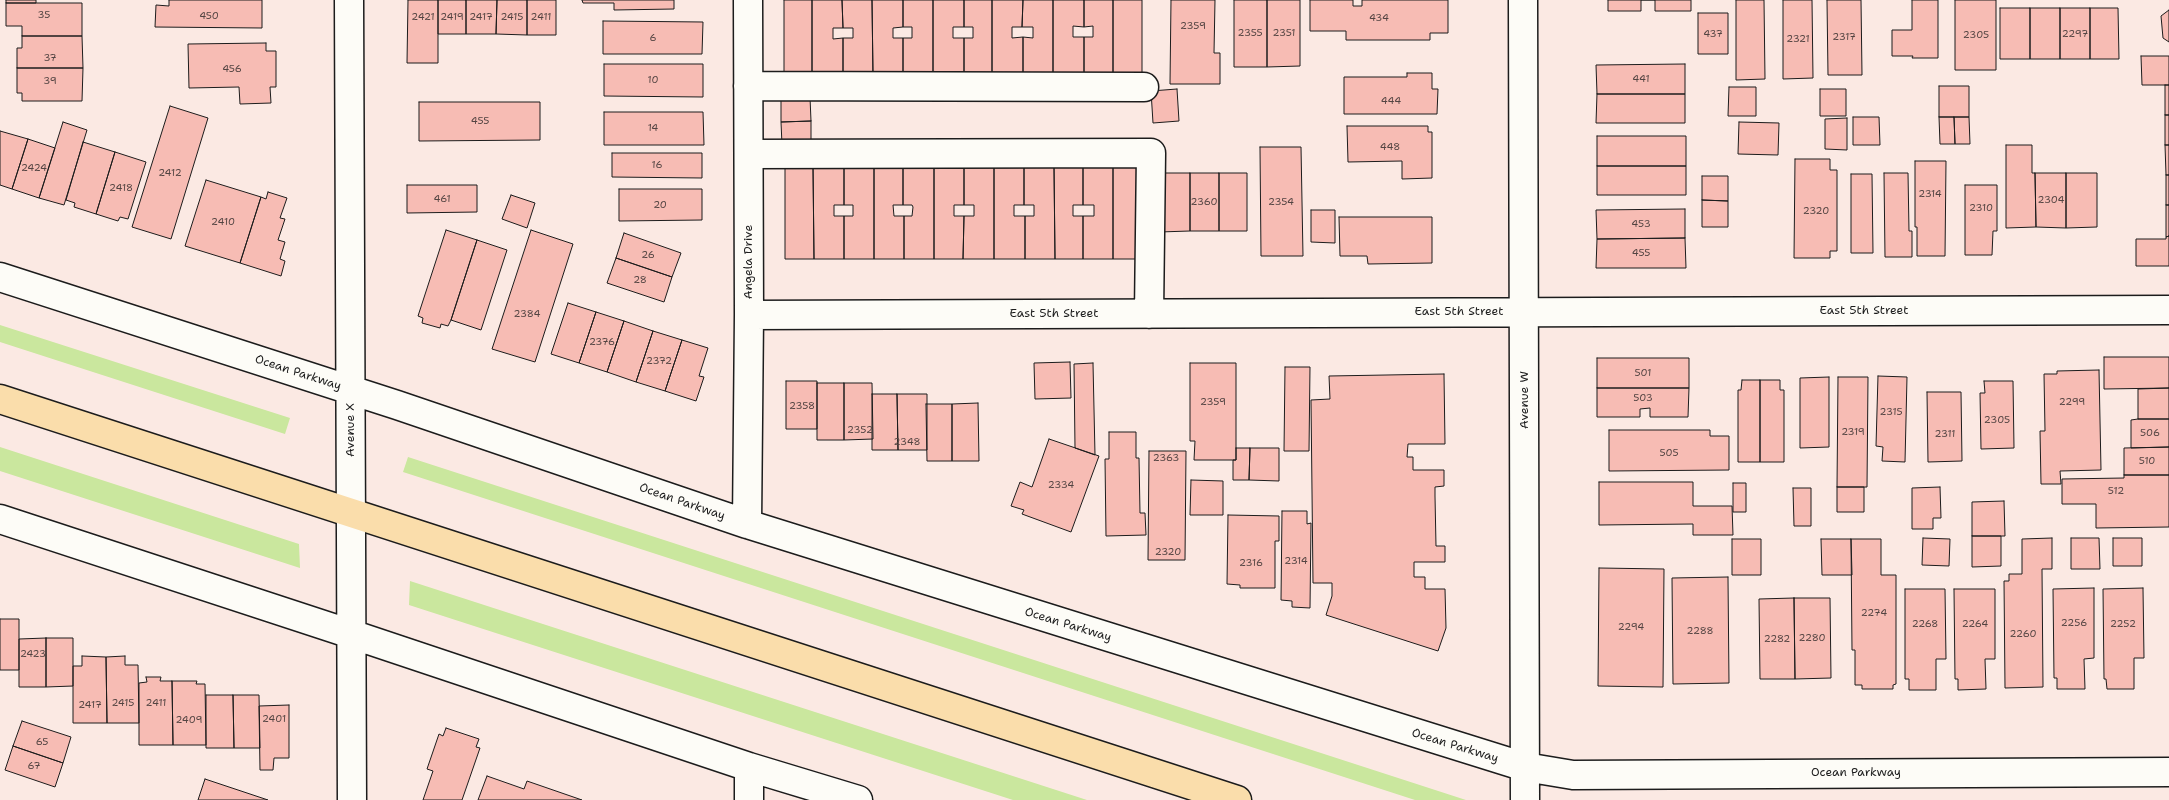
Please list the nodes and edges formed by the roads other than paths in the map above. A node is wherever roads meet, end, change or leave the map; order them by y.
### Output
1 (349, 0) edge
2 (748, 0) edge
3 (1523, 0) edge
4 (748, 86) junction
5 (1144, 88) dead end
6 (749, 154) junction
7 (0, 277) edge
8 (2169, 310) edge
9 (1525, 311) junction
10 (1149, 314) junction
11 (749, 316) junction
12 (351, 390) junction
13 (0, 399) edge
14 (351, 513) junction
15 (0, 519) edge
16 (747, 524) junction
17 (351, 634) junction
18 (749, 767) junction
19 (1525, 767) junction
20 (2169, 771) edge
21 (352, 800) edge
22 (749, 800) edge
23 (858, 800) edge
24 (1236, 800) edge
25 (1525, 800) edge

1 - 12 street, Avenue X
2 - 4 street, Angela Drive
3 - 9 street, Avenue W
4 - 5 street
4 - 6 street, Angela Drive
6 - 10 street
6 - 11 street, Angela Drive
7 - 12 street, Ocean Parkway
8 - 9 street, East 5th Street
9 - 10 street, East 5th Street
9 - 19 street, Avenue W
10 - 11 street, East 5th Street
11 - 16 street, Angela Drive
12 - 14 street, Avenue X
12 - 16 street, Ocean Parkway
13 - 14 main road
14 - 17 street, Avenue X
14 - 24 main road
15 - 17 street
16 - 19 street, Ocean Parkway
17 - 18 street
17 - 21 street, Avenue X
18 - 22 street
18 - 23 street
19 - 20 street, Ocean Parkway
19 - 25 street, Avenue W

